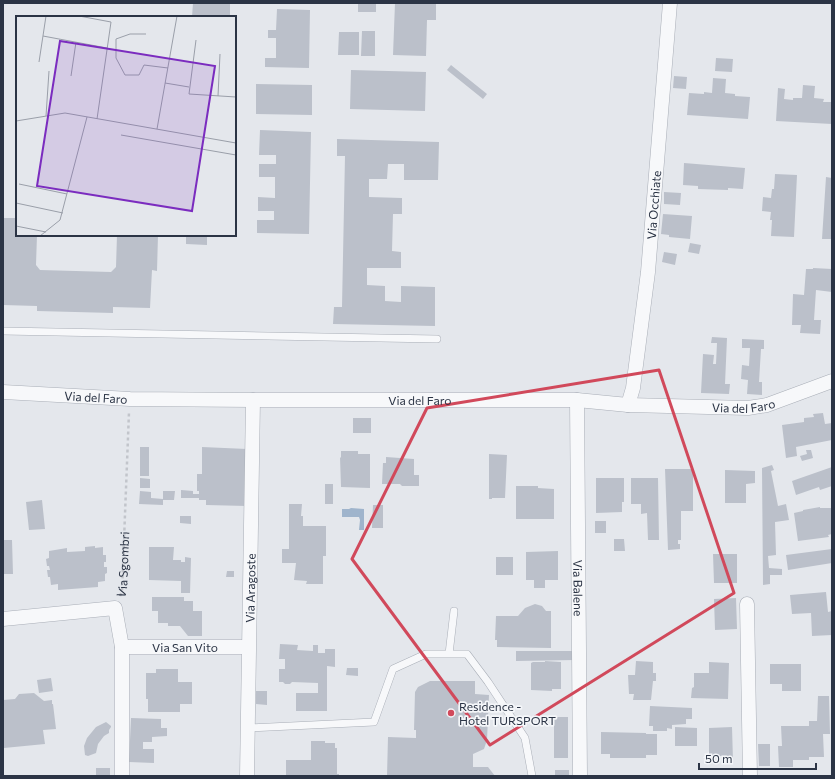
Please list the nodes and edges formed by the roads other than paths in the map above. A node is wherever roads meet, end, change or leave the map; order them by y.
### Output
1 (670, 3) edge
2 (3, 331) edge
3 (437, 339) dead end
4 (832, 381) edge
5 (3, 392) edge
6 (253, 400) junction
7 (577, 400) junction
8 (628, 405) junction
9 (747, 604) dead end
10 (454, 611) dead end
11 (3, 619) edge
12 (122, 647) junction
13 (248, 647) junction
14 (449, 654) junction
15 (247, 728) junction
16 (122, 776) edge
17 (247, 776) edge
18 (532, 776) edge
19 (580, 776) edge
20 (750, 776) edge

1 - 8 street, Via Occhiate
2 - 3 lane
4 - 8 street, Via del Faro
5 - 6 street, Via del Faro
6 - 7 street, Via del Faro
6 - 13 street, Via Aragoste
7 - 8 street, Via del Faro
7 - 19 street, Via Balene
9 - 20 street
10 - 14 lane
11 - 12 street, Via Sgombri
12 - 13 street, Via San Vito
12 - 16 street, Via Sgombri
13 - 15 street, Via Aragoste
14 - 15 lane
14 - 18 lane
15 - 17 street, Via Aragoste

